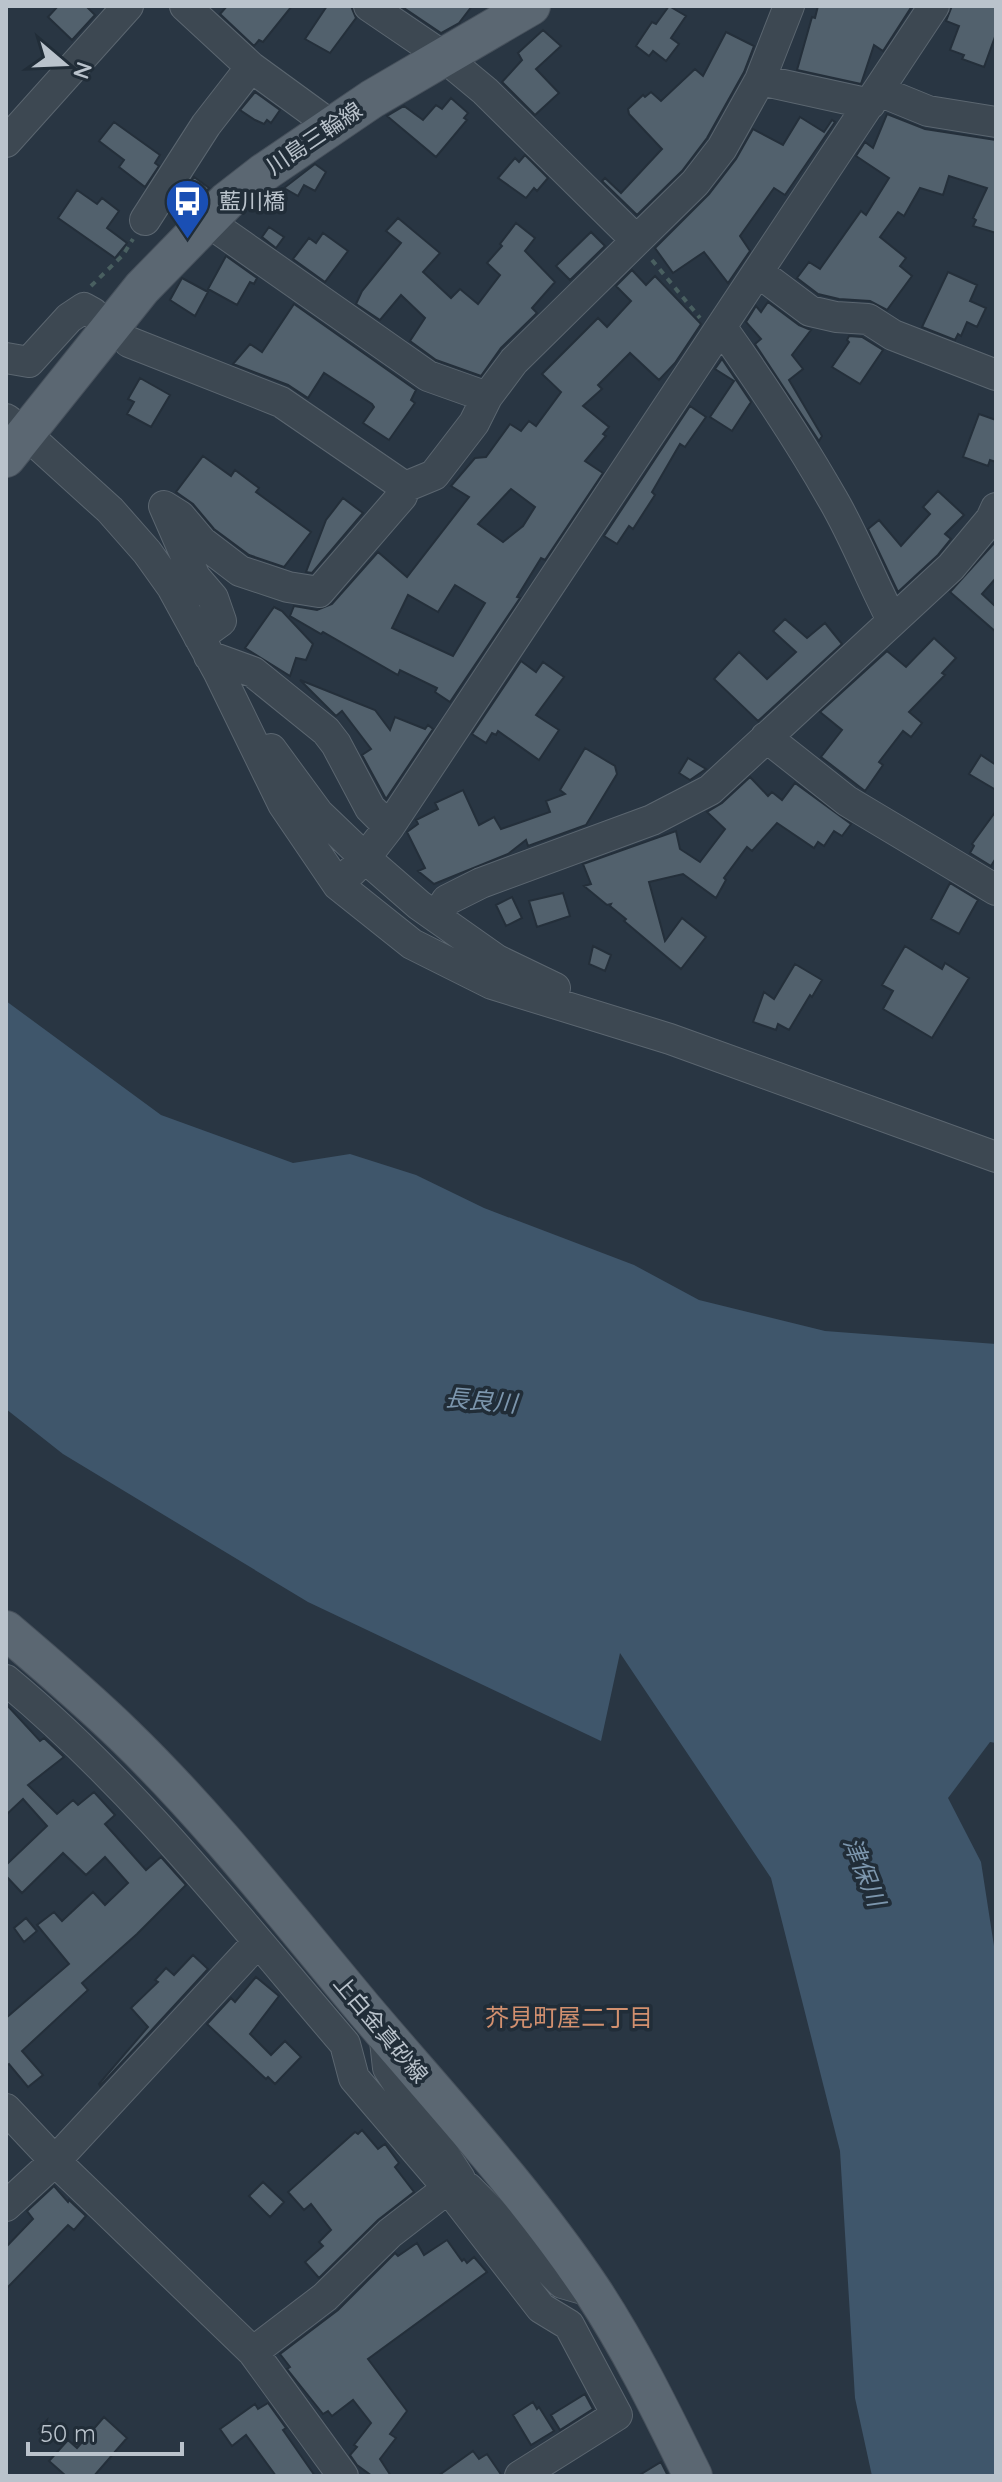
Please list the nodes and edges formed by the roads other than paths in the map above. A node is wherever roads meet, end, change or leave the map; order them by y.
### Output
1 (128, 6) edge
2 (185, 6) edge
3 (369, 6) edge
4 (531, 6) edge
5 (789, 6) edge
6 (934, 6) edge
7 (444, 57) junction
8 (251, 67) junction
9 (760, 80) junction
10 (874, 97) junction
11 (996, 122) edge
12 (325, 129) junction
13 (6, 142) edge
14 (145, 220) road end
15 (207, 221) junction
16 (636, 240) junction
17 (758, 272) junction
18 (88, 310) road end
19 (719, 332) junction
20 (129, 342) dead end
21 (6, 358) edge
22 (996, 375) edge
23 (487, 397) junction
24 (12, 437) edge
25 (405, 487) junction
26 (996, 508) edge
27 (892, 620) junction
28 (209, 655) junction
29 (766, 737) junction
30 (389, 827) junction
31 (365, 858) junction
32 (338, 885) junction
33 (996, 890) edge
34 (436, 917) junction
35 (670, 1039) junction
36 (996, 1157) edge
37 (6, 1630) edge
38 (6, 1680) edge
39 (258, 1942) junction
40 (384, 2032) junction
41 (6, 2109) edge
42 (55, 2161) junction
43 (454, 2184) junction
44 (6, 2206) edge
45 (593, 2292) junction
46 (253, 2352) junction
47 (552, 2468) edge
48 (343, 2476) edge
49 (520, 2476) edge
50 (693, 2476) edge

1 - 13 street
2 - 8 street
3 - 7 street
4 - 7 main road, 川島三輪線
5 - 9 street
6 - 10 street
7 - 12 main road, 川島三輪線
7 - 16 street
8 - 12 street
8 - 14 street
9 - 10 street
9 - 16 street
10 - 11 street
10 - 17 street
12 - 15 main road, 川島三輪線
15 - 23 street
15 - 24 main road, 川島三輪線
16 - 23 street
17 - 19 street
17 - 22 street
18 - 21 street
19 - 27 street
19 - 30 street
20 - 25 street
23 - 25 street
24 - 28 street
25 - 28 street
26 - 27 street
27 - 29 street
28 - 30 street
28 - 31 street
28 - 32 street
29 - 33 street
29 - 34 street
30 - 31 street
31 - 32 street
31 - 34 street
32 - 35 street
34 - 35 street
35 - 36 street
37 - 40 main road, 上白金真砂線
38 - 39 street
39 - 42 street
39 - 43 street
40 - 43 street
40 - 45 main road, 上白金真砂線
41 - 42 street
42 - 44 street
42 - 46 street
43 - 45 street
43 - 46 street
43 - 47 street
45 - 50 main road, 上白金真砂線
46 - 48 street
47 - 49 street

